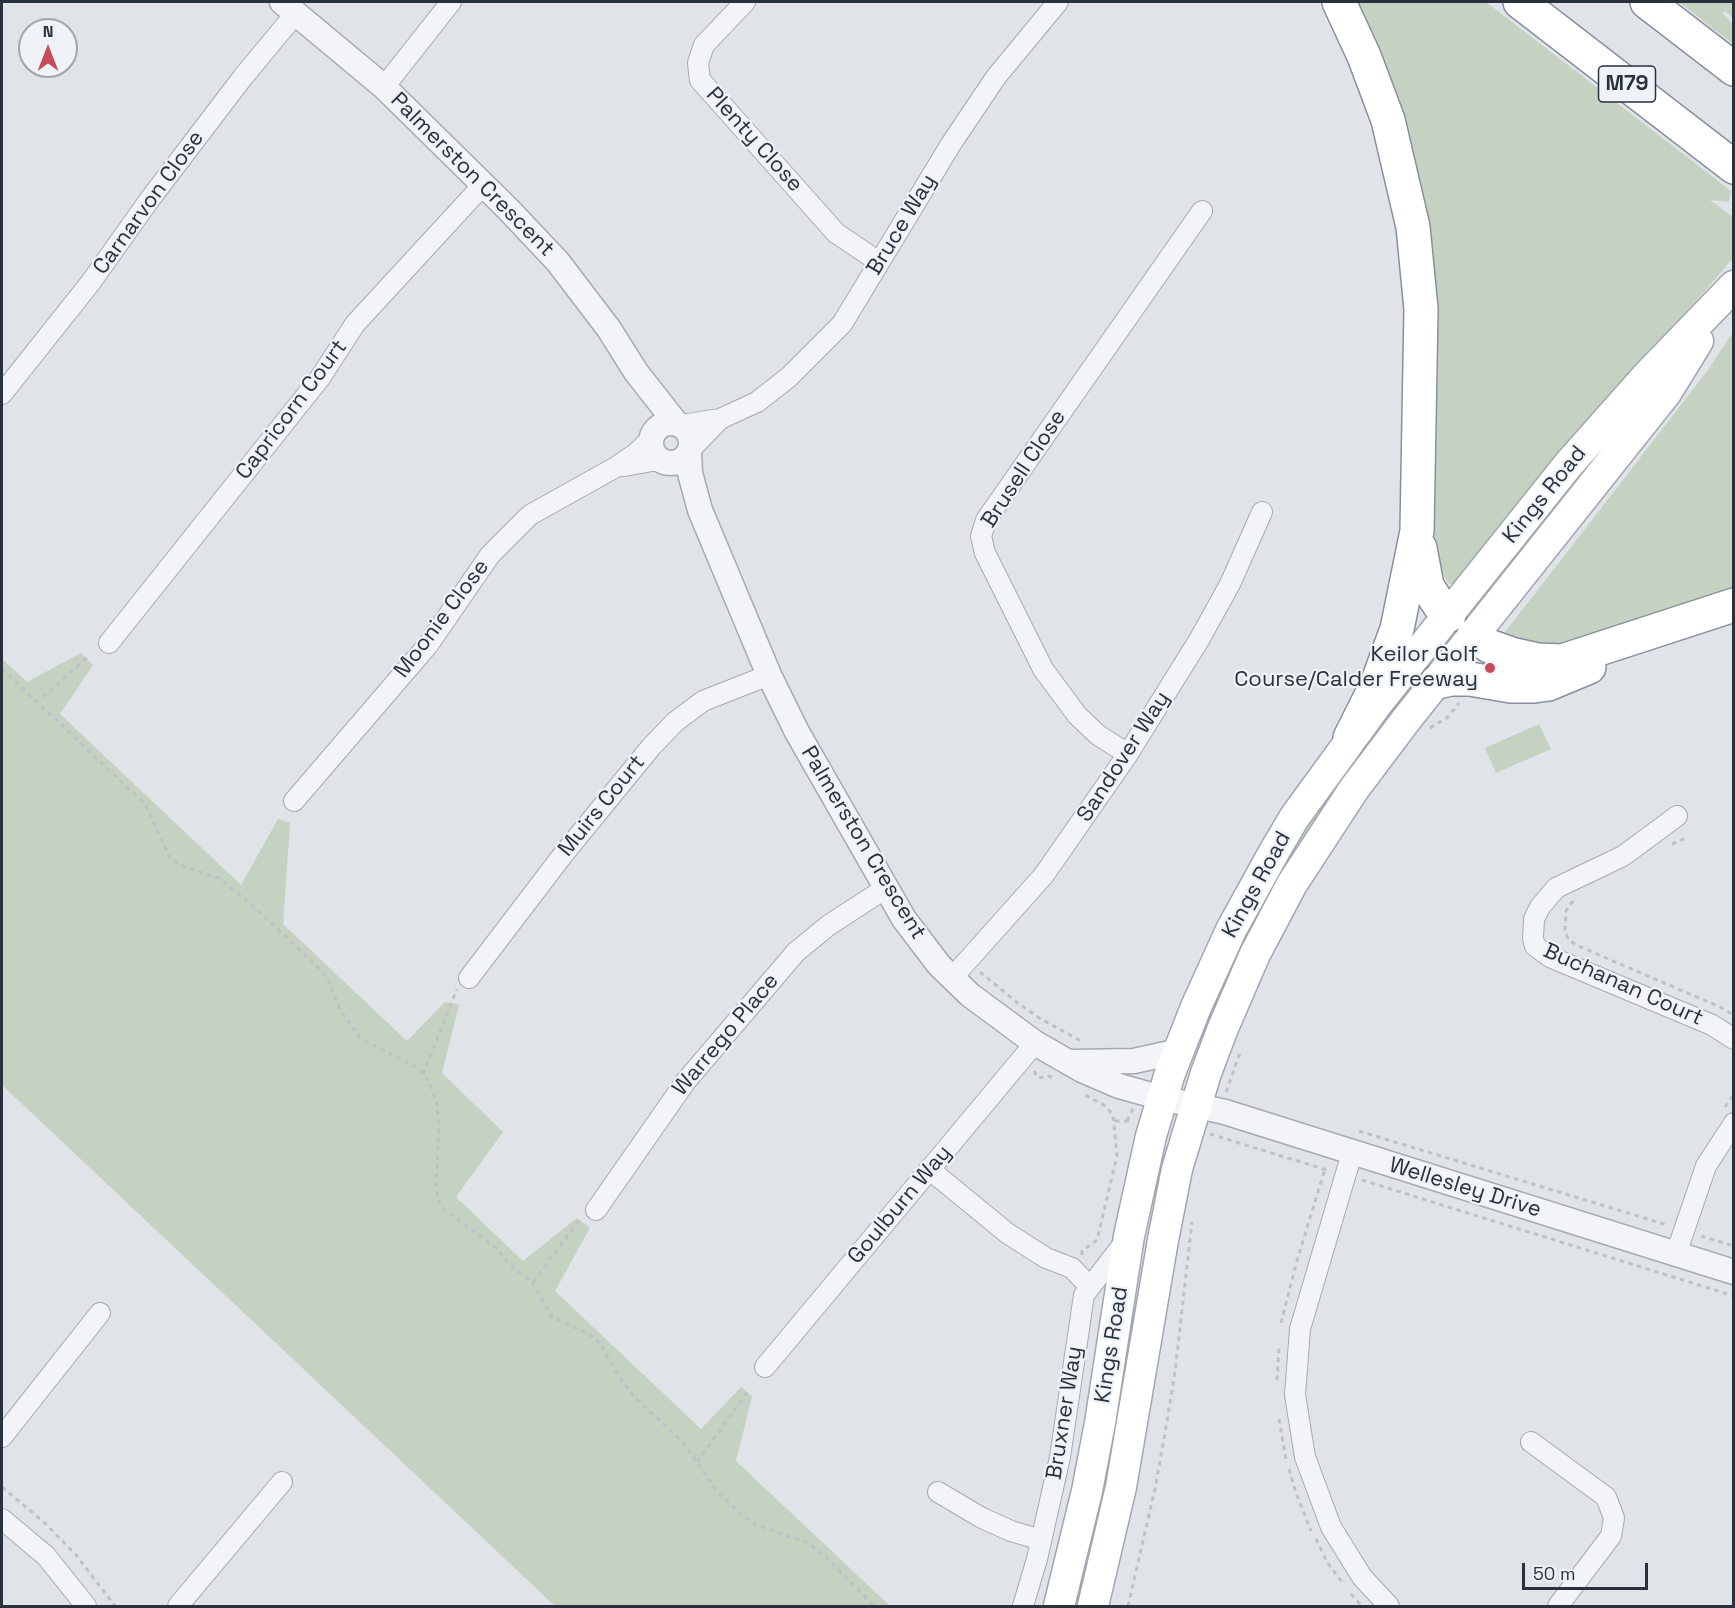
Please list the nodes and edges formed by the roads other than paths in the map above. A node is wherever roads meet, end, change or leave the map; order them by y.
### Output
1 (451, 2) edge
2 (745, 2) edge
3 (1058, 2) edge
4 (1339, 2) edge
5 (1520, 2) edge
6 (1647, 2) edge
7 (289, 7) edge
8 (1734, 69) edge
9 (384, 87) junction
10 (1734, 167) edge
11 (483, 184) junction
12 (1202, 211) dead end
13 (879, 262) junction
14 (1729, 292) edge
15 (636, 372) junction
16 (2, 394) edge
17 (720, 419) junction
18 (679, 424) junction
19 (652, 436) junction
20 (677, 457) junction
21 (616, 468) junction
22 (1262, 512) dead end
23 (1417, 531) junction
24 (1734, 606) edge
25 (1449, 615) junction
26 (1667, 626) junction
27 (1474, 635) junction
28 (109, 643) dead end
29 (769, 675) junction
30 (1437, 682) junction
31 (1350, 738) junction
32 (1128, 754) junction
33 (294, 801) dead end
34 (1677, 816) dead end
35 (886, 888) junction
36 (959, 970) junction
37 (469, 978) road end
38 (1734, 1039) edge
39 (1035, 1043) junction
40 (1179, 1051) junction
41 (1066, 1062) junction
42 (1152, 1095) junction
43 (1207, 1108) junction
44 (1734, 1124) edge
45 (1348, 1164) junction
46 (929, 1169) junction
47 (596, 1210) road end
48 (1129, 1236) junction
49 (1676, 1254) junction
50 (1734, 1272) edge
51 (1089, 1286) junction
52 (100, 1313) dead end
53 (765, 1367) dead end
54 (2, 1437) edge
55 (1531, 1442) dead end
56 (282, 1482) dead end
57 (938, 1492) dead end
58 (2, 1519) edge
59 (1041, 1540) junction
60 (86, 1606) edge
61 (178, 1606) edge
62 (1023, 1606) edge
63 (1059, 1606) edge
64 (1093, 1606) edge
65 (1389, 1606) edge
66 (1558, 1606) edge

1 - 9 street
2 - 13 street, Plenty Close
3 - 13 street, Bruce Way
4 - 23 highway
5 - 10 highway, M79
6 - 8 highway
7 - 9 street, Palmerston Crescent
7 - 16 street, Carnarvon Close
9 - 11 street, Palmerston Crescent
11 - 15 street, Palmerston Crescent
11 - 28 street, Capricorn Court
12 - 32 street, Brusell Close
13 - 17 street, Bruce Way
14 - 25 main road, Kings Road
14 - 27 main road, Kings Road
15 - 18 street, Palmerston Crescent
15 - 19 street, Palmerston Crescent
17 - 18 street, Bruce Way
17 - 20 street, Bruce Way
18 - 19 street
18 - 20 street
19 - 20 street
19 - 21 street, Moonie Close
20 - 21 street, Moonie Close
20 - 29 street, Palmerston Crescent
21 - 33 street, Moonie Close
22 - 32 street, Sandover Way
23 - 25 highway
23 - 31 highway
24 - 26 highway
25 - 27 main road
25 - 31 main road, Kings Road
26 - 27 highway
26 - 30 highway
27 - 30 main road, Kings Road
29 - 35 street, Palmerston Crescent
29 - 37 street, Muirs Court
30 - 43 main road, Kings Road
31 - 40 main road, Kings Road
32 - 36 street, Sandover Way
34 - 38 street, Buchanan Court
35 - 36 street, Palmerston Crescent
35 - 47 street, Warrego Place
36 - 39 street, Palmerston Crescent
39 - 41 street, Palmerston Crescent
39 - 46 street, Goulburn Way
40 - 41 street
40 - 42 main road, Kings Road
41 - 42 street, Palmerston Crescent
42 - 43 street, Palmerston Crescent
42 - 48 main road, Kings Road
43 - 45 street, Wellesley Drive
43 - 64 main road, Kings Road
44 - 49 street
45 - 49 street, Wellesley Drive
45 - 65 street
46 - 51 street
46 - 53 street, Goulburn Way
48 - 51 street, Bruxner Way
48 - 63 main road, Kings Road
49 - 50 street, Wellesley Drive
51 - 59 street, Bruxner Way
52 - 54 street
55 - 66 street
56 - 61 street
57 - 59 street
58 - 60 street
59 - 62 street, Bruxner Way

